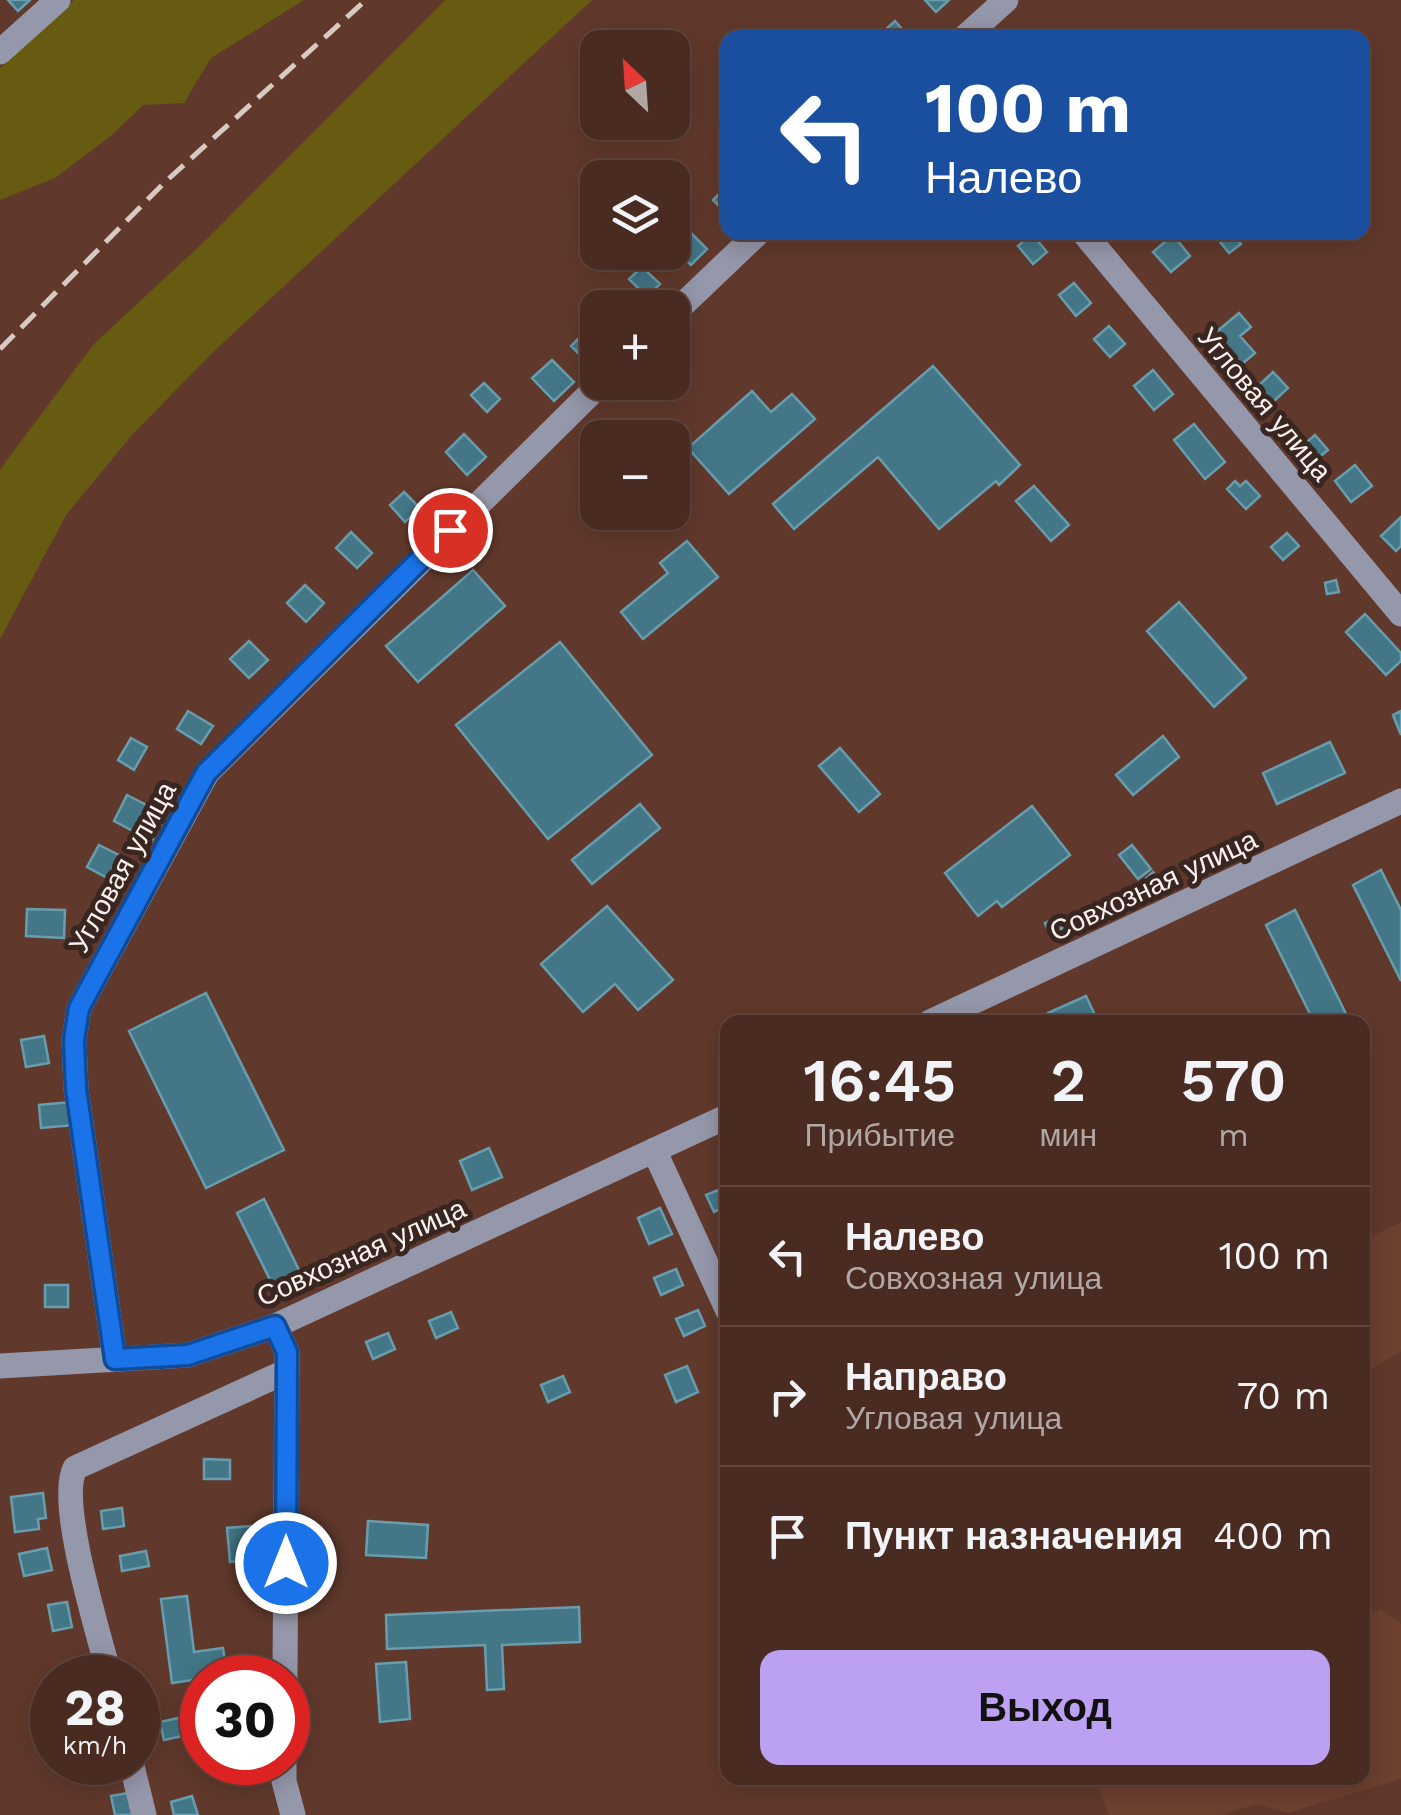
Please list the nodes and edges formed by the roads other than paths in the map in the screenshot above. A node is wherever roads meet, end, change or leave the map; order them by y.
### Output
1 (58, 0) edge
2 (1006, 0) edge
3 (973, 30) edge
4 (0, 52) edge
5 (750, 240) edge
6 (1090, 240) edge
7 (690, 298) edge
8 (584, 400) edge
9 (1401, 614) edge
10 (1401, 801) edge
11 (945, 1015) edge
12 (720, 1120) edge
13 (654, 1150) junction
14 (720, 1294) edge
15 (275, 1326) junction
16 (115, 1359) junction
17 (0, 1366) edge
18 (287, 1371) junction
19 (104, 1655) edge
20 (285, 1655) edge
21 (137, 1785) edge
22 (285, 1785) edge
23 (144, 1815) edge
24 (293, 1815) edge

1 - 4 street
2 - 3 street
5 - 7 street
6 - 9 street, Угловая улица
8 - 16 street, Угловая улица
10 - 11 street, Совхозная улица
12 - 13 street, Совхозная улица
13 - 14 street
13 - 15 street, Совхозная улица
15 - 16 street, Совхозная улица
15 - 18 street
16 - 17 street, Совхозная улица
18 - 19 street
18 - 20 street
21 - 23 street
22 - 24 street

